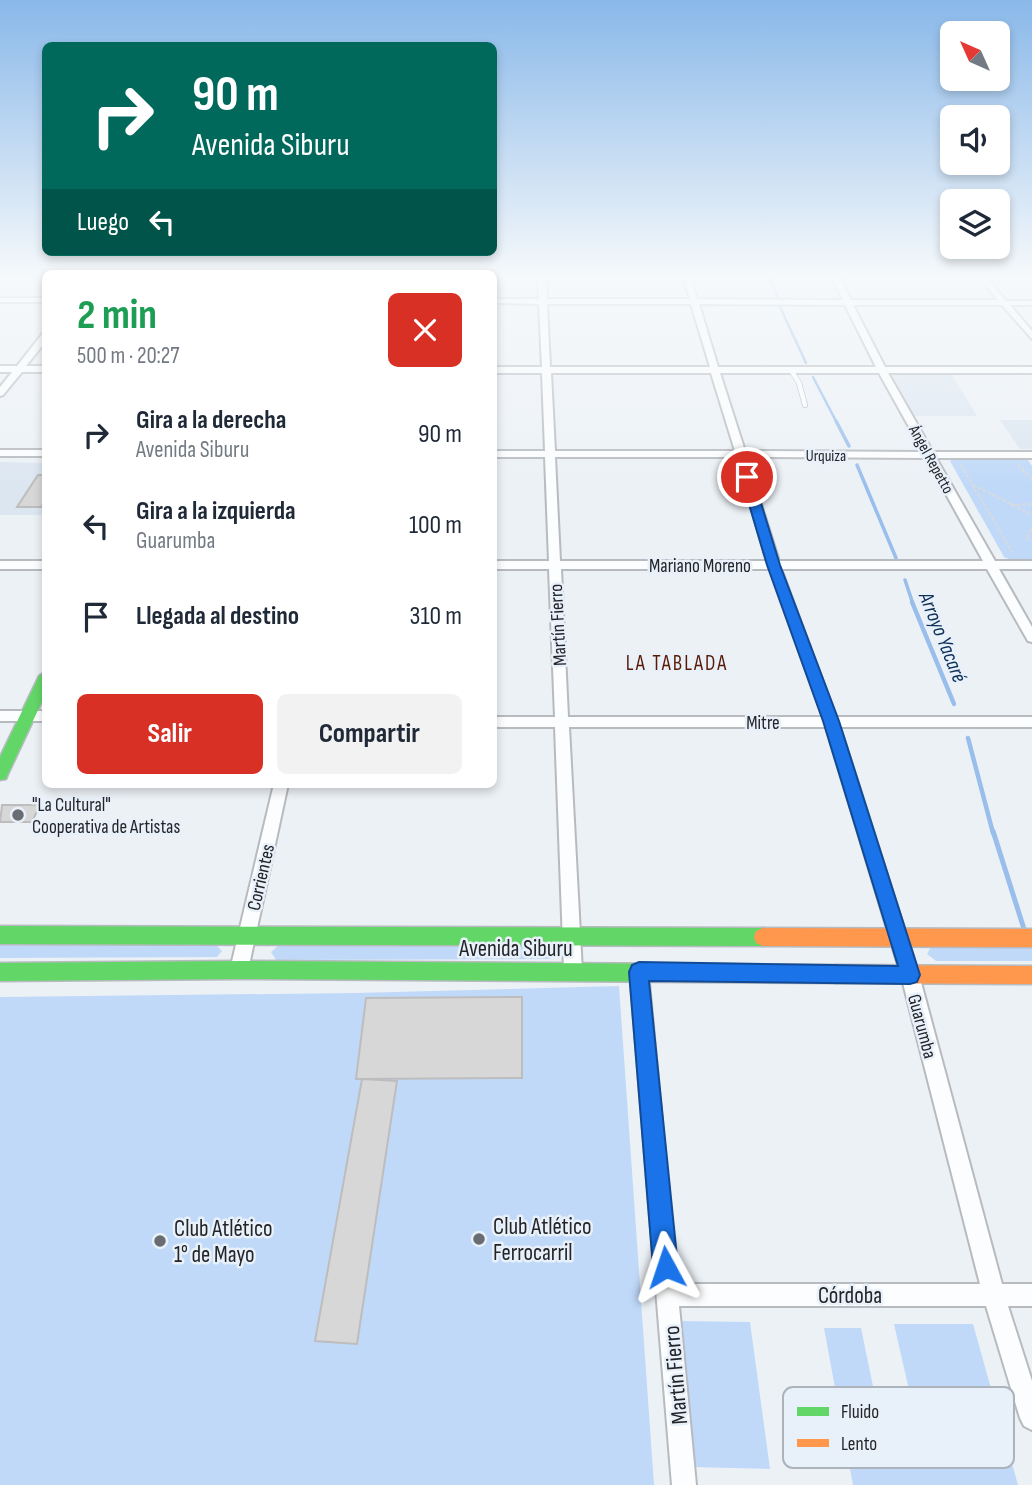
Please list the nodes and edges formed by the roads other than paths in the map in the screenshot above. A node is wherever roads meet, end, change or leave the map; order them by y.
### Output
1 (36, 347) edge
2 (544, 347) edge
3 (708, 347) edge
4 (871, 347) edge
5 (0, 369) edge
6 (19, 369) junction
7 (42, 369) edge
8 (497, 370) edge
9 (545, 370) junction
10 (715, 370) junction
11 (791, 370) junction
12 (882, 370) junction
13 (1032, 370) edge
14 (0, 393) edge
15 (805, 405) dead end
16 (0, 453) edge
17 (42, 453) edge
18 (497, 454) edge
19 (549, 454) junction
20 (740, 455) junction
21 (929, 455) junction
22 (1032, 455) edge
23 (0, 565) edge
24 (42, 565) edge
25 (497, 565) edge
26 (555, 565) junction
27 (774, 565) junction
28 (991, 565) junction
29 (1032, 565) edge
30 (1032, 638) edge
31 (42, 684) edge
32 (0, 716) edge
33 (27, 716) junction
34 (42, 716) edge
35 (831, 721) junction
36 (497, 722) edge
37 (562, 722) junction
38 (1032, 722) edge
39 (0, 774) edge
40 (280, 788) edge
41 (0, 935) edge
42 (247, 936) junction
43 (572, 938) junction
44 (898, 938) junction
45 (1032, 938) edge
46 (239, 970) junction
47 (573, 971) junction
48 (0, 972) edge
49 (639, 972) junction
50 (910, 975) junction
51 (1032, 975) edge
52 (668, 1295) junction
53 (1032, 1295) edge
54 (994, 1296) junction
55 (1032, 1418) edge
56 (684, 1485) edge

1 - 6 street
2 - 9 street, Martín Fierro
3 - 10 street, Guarumba
4 - 12 street, Ángel Repetto
5 - 6 street
6 - 7 street
6 - 14 street
8 - 9 street
9 - 10 street
9 - 19 street, Martín Fierro
10 - 11 street
10 - 20 street, Guarumba
11 - 12 street
11 - 15 lane
12 - 13 street
12 - 21 street, Ángel Repetto
16 - 17 street
18 - 19 street, Urquiza
19 - 20 street, Urquiza
19 - 26 street, Martín Fierro
20 - 21 street, Urquiza
20 - 27 street, Guarumba
21 - 22 street, Urquiza
21 - 28 street, Ángel Repetto
23 - 24 street
25 - 26 street, Mariano Moreno
26 - 27 street, Mariano Moreno
26 - 37 street, Martín Fierro
27 - 28 street, Mariano Moreno
27 - 35 street, Guarumba
28 - 29 street, Mariano Moreno
28 - 30 street, Ángel Repetto
31 - 33 main road
32 - 33 street
33 - 34 street
33 - 39 main road
35 - 37 street, Mitre
35 - 38 street, Mitre
35 - 44 street, Guarumba
36 - 37 street, Mitre
37 - 43 street, Martín Fierro
40 - 42 street, Corrientes
41 - 42 main road, Avenida Siburu
42 - 43 main road, Avenida Siburu
42 - 46 street, Corrientes
43 - 44 main road, Avenida Siburu
43 - 47 street, Martín Fierro
44 - 45 main road, Avenida Siburu
44 - 50 street, Guarumba
46 - 47 main road, Avenida Siburu
46 - 48 main road, Avenida Siburu
47 - 49 main road, Avenida Siburu
49 - 50 main road, Avenida Siburu
49 - 52 street, Martín Fierro
50 - 51 main road, Avenida Siburu
50 - 54 street, Guarumba
52 - 54 street, Córdoba
52 - 56 street, Martín Fierro
53 - 54 street, Córdoba
54 - 55 street, Guarumba

